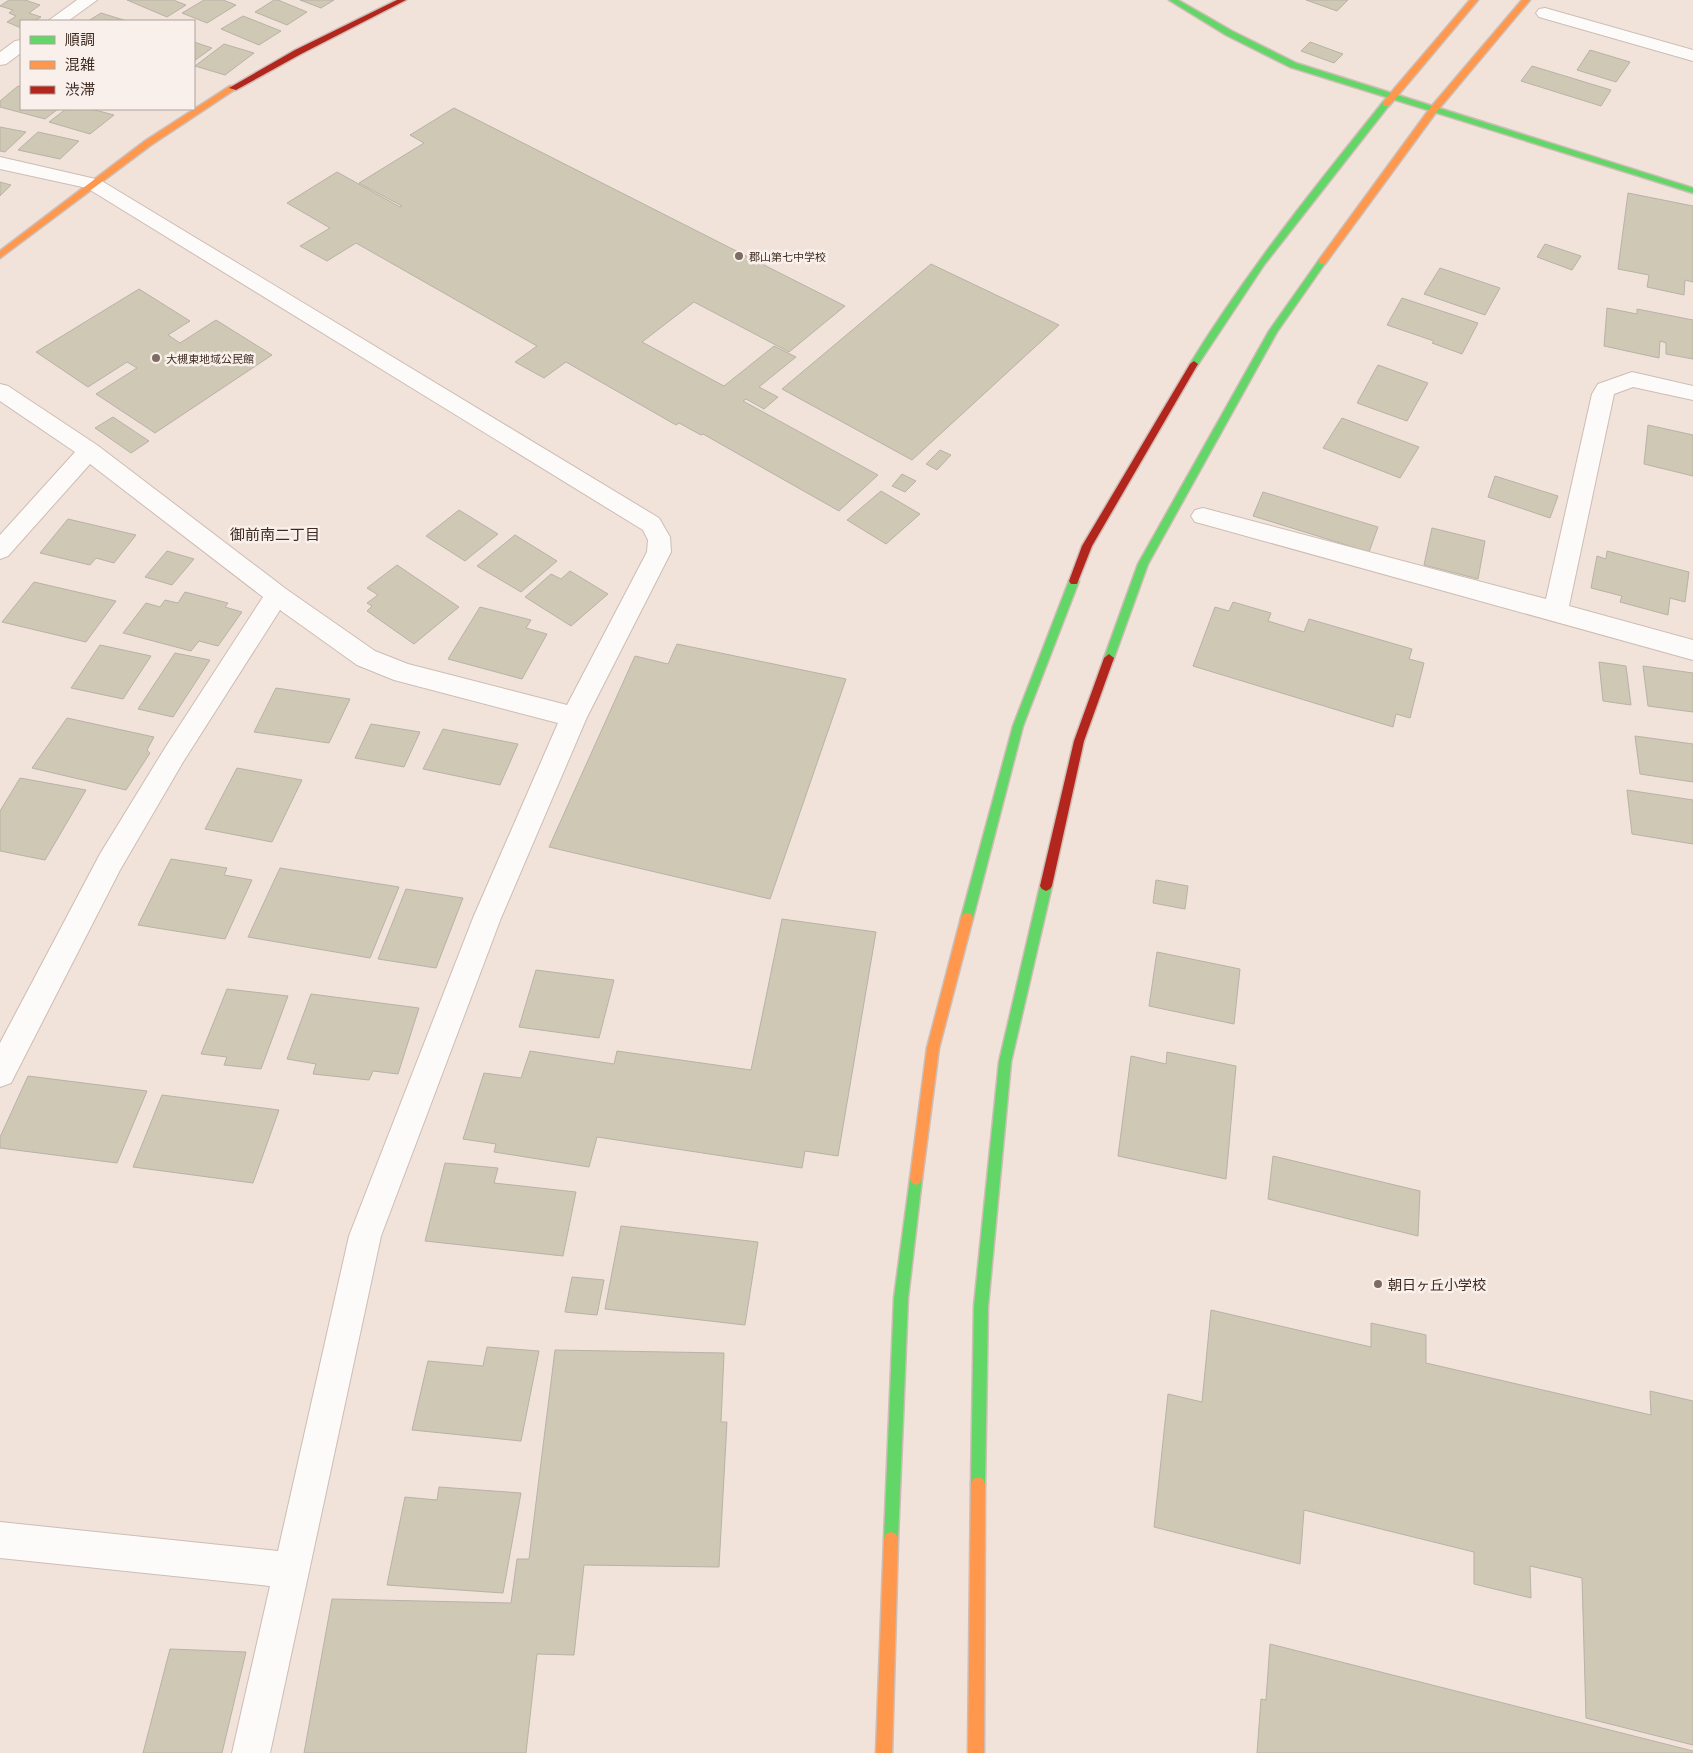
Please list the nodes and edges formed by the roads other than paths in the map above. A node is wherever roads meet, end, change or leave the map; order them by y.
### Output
1 (87, 0) edge
2 (402, 0) edge
3 (1173, 0) edge
4 (1474, 0) edge
5 (1526, 0) edge
6 (1544, 13) dead end
7 (58, 20) edge
8 (20, 46) edge
9 (1693, 56) edge
10 (0, 60) edge
11 (1392, 96) junction
12 (1434, 109) junction
13 (0, 163) edge
14 (93, 184) junction
15 (1693, 191) edge
16 (0, 255) edge
17 (0, 391) edge
18 (1693, 393) edge
19 (89, 450) junction
20 (1203, 516) dead end
21 (0, 550) edge
22 (277, 595) junction
23 (1556, 611) junction
24 (1693, 650) edge
25 (574, 717) junction
26 (0, 1073) edge
27 (0, 1540) edge
28 (290, 1570) junction
29 (251, 1753) edge
30 (884, 1753) edge
31 (976, 1753) edge

1 - 7 street
2 - 14 street
3 - 11 street
4 - 11 street
5 - 12 street
6 - 9 street
8 - 10 street
11 - 12 street
11 - 30 street
12 - 15 street
12 - 31 street
13 - 14 street
14 - 16 street
14 - 25 street
17 - 19 street
18 - 23 street
19 - 21 street
19 - 22 street
20 - 23 street
22 - 25 street
22 - 26 street
23 - 24 street
25 - 28 street
27 - 28 street
28 - 29 street

